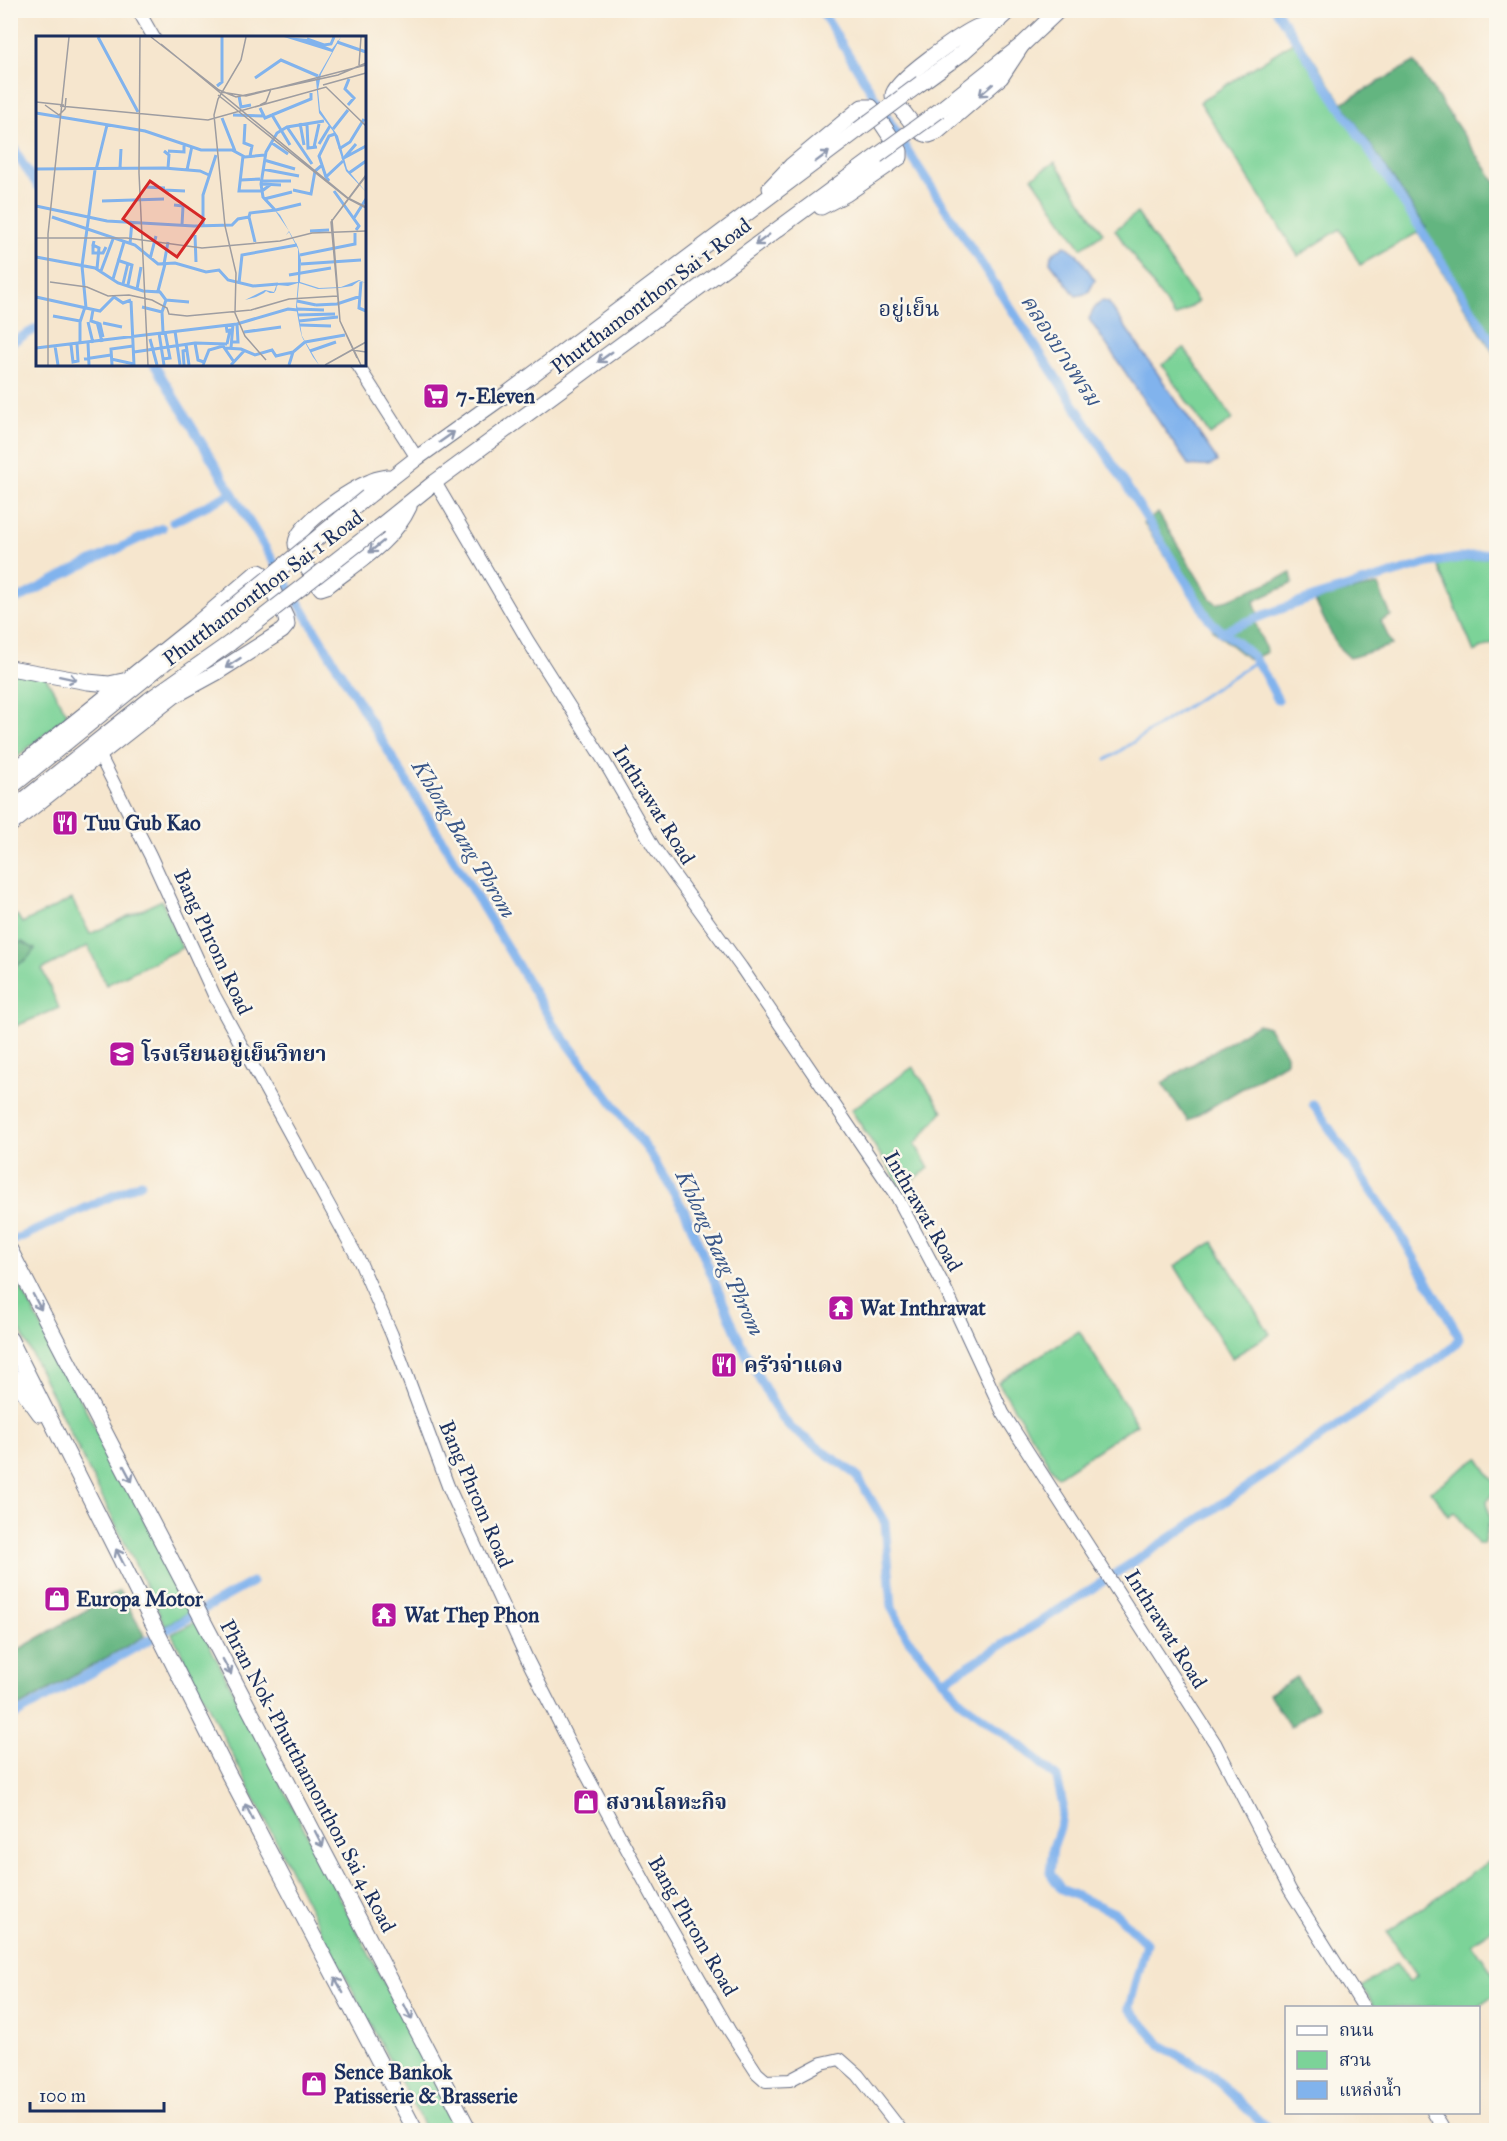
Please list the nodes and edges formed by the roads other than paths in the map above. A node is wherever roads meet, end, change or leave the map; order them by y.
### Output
1 (138, 10) edge
2 (1011, 10) edge
3 (1059, 10) edge
4 (998, 22) junction
5 (153, 36) edge
6 (1022, 45) junction
7 (763, 201) junction
8 (784, 224) junction
9 (358, 366) edge
10 (417, 458) junction
11 (395, 475) junction
12 (435, 482) junction
13 (412, 502) junction
14 (182, 648) junction
15 (225, 648) junction
16 (144, 666) junction
17 (10, 668) edge
18 (126, 680) junction
19 (174, 696) junction
20 (99, 754) junction
21 (10, 774) edge
22 (10, 788) edge
23 (38, 803) junction
24 (10, 811) edge
25 (10, 825) edge
26 (10, 836) edge
27 (10, 1250) edge
28 (10, 1339) edge
29 (10, 1373) edge
30 (69, 1456) junction
31 (1363, 2006) edge
32 (1434, 2114) edge
33 (415, 2130) edge
34 (469, 2130) edge
35 (901, 2130) edge
36 (1444, 2130) edge

1 - 5 street
2 - 4 main road, Phutthamonthon Sai 1 Road
3 - 6 main road, Phutthamonthon Sai 1 Road
6 -> 4 main road
7 -> 4 main road, Phutthamonthon Sai 1 Road, bridge
6 - 8 main road, Phutthamonthon Sai 1 Road, bridge
7 - 8 main road
10 -> 7 main road, Phutthamonthon Sai 1 Road
8 -> 12 main road, Phutthamonthon Sai 1 Road
9 - 10 street
10 - 11 main road, Phutthamonthon Sai 1 Road
13 -> 11 main road
11 - 14 main road, Phutthamonthon Sai 1 Road, bridge
12 - 13 main road, Phutthamonthon Sai 1 Road
12 - 31 street, Inthrawat Road
13 - 15 main road, Phutthamonthon Sai 1 Road, bridge
14 - 16 main road
14 - 22 main road, Phutthamonthon Sai 1 Road
15 - 19 main road
15 - 24 main road, Phutthamonthon Sai 1 Road
16 - 18 main road
16 -> 19 main road
17 -> 18 main road
18 - 21 main road
19 - 20 main road
20 - 23 main road
20 - 35 street, Bang Phrom Road
23 - 25 main road
23 - 26 main road
27 -> 34 main road, Phran Nok-Phutthamonthon Sai 4 Road
28 - 30 main road
29 - 30 main road
33 -> 30 main road
32 - 36 street

